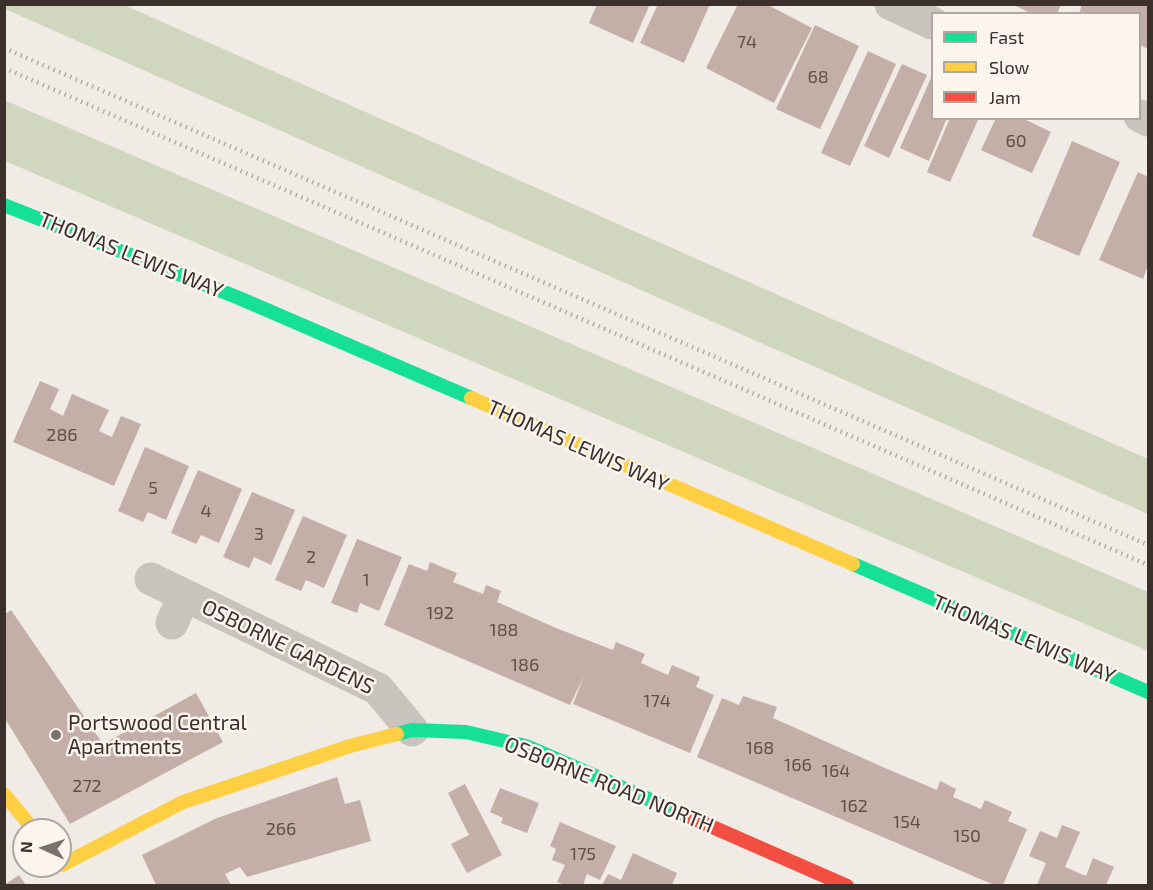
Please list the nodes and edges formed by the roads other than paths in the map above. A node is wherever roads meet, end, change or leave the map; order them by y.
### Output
1 (891, 4) edge
2 (931, 22) edge
3 (4, 206) edge
4 (151, 579) dead end
5 (1149, 692) edge
6 (412, 730) junction
7 (4, 794) edge
8 (24, 818) edge
9 (72, 858) edge
10 (847, 885) edge

1 - 2 street
3 - 5 main road, THOMAS LEWIS WAY
4 - 6 street, OSBORNE GARDENS
6 - 9 main road, OSBORNE ROAD NORTH
6 - 10 main road, OSBORNE ROAD NORTH
7 - 8 main road

